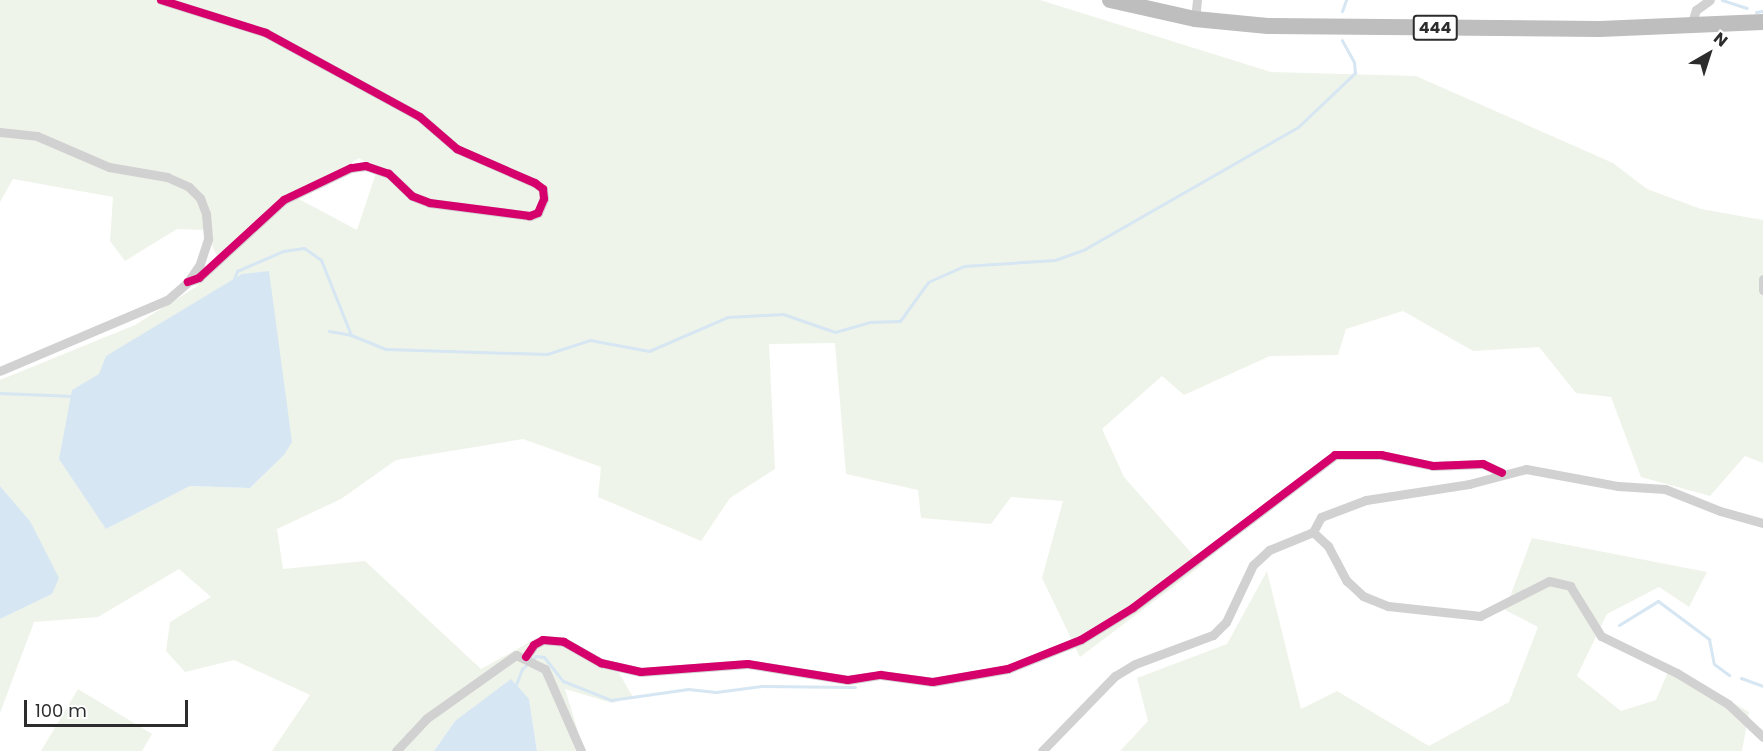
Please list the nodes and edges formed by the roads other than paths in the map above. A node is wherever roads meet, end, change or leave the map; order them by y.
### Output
1 (161, 0) edge
2 (1110, 0) edge
3 (1197, 0) edge
4 (1710, 0) edge
5 (1195, 19) junction
6 (1763, 22) edge
7 (1691, 25) junction
8 (0, 132) edge
9 (1763, 279) edge
10 (188, 282) junction
11 (1763, 290) edge
12 (0, 370) edge
13 (1502, 473) junction
14 (1763, 523) edge
15 (1313, 532) junction
16 (526, 657) junction
17 (1763, 737) edge
18 (396, 751) edge
19 (581, 751) edge
20 (1042, 751) edge

1 - 10 street
2 - 5 highway, 444
3 - 5 street
4 - 7 street
5 - 7 highway, 444
6 - 7 highway, 444
8 - 10 street
9 - 11 street
10 - 12 street
13 - 14 street
13 - 15 street
13 - 16 street
15 - 17 street
15 - 20 street
16 - 18 street
16 - 19 street

